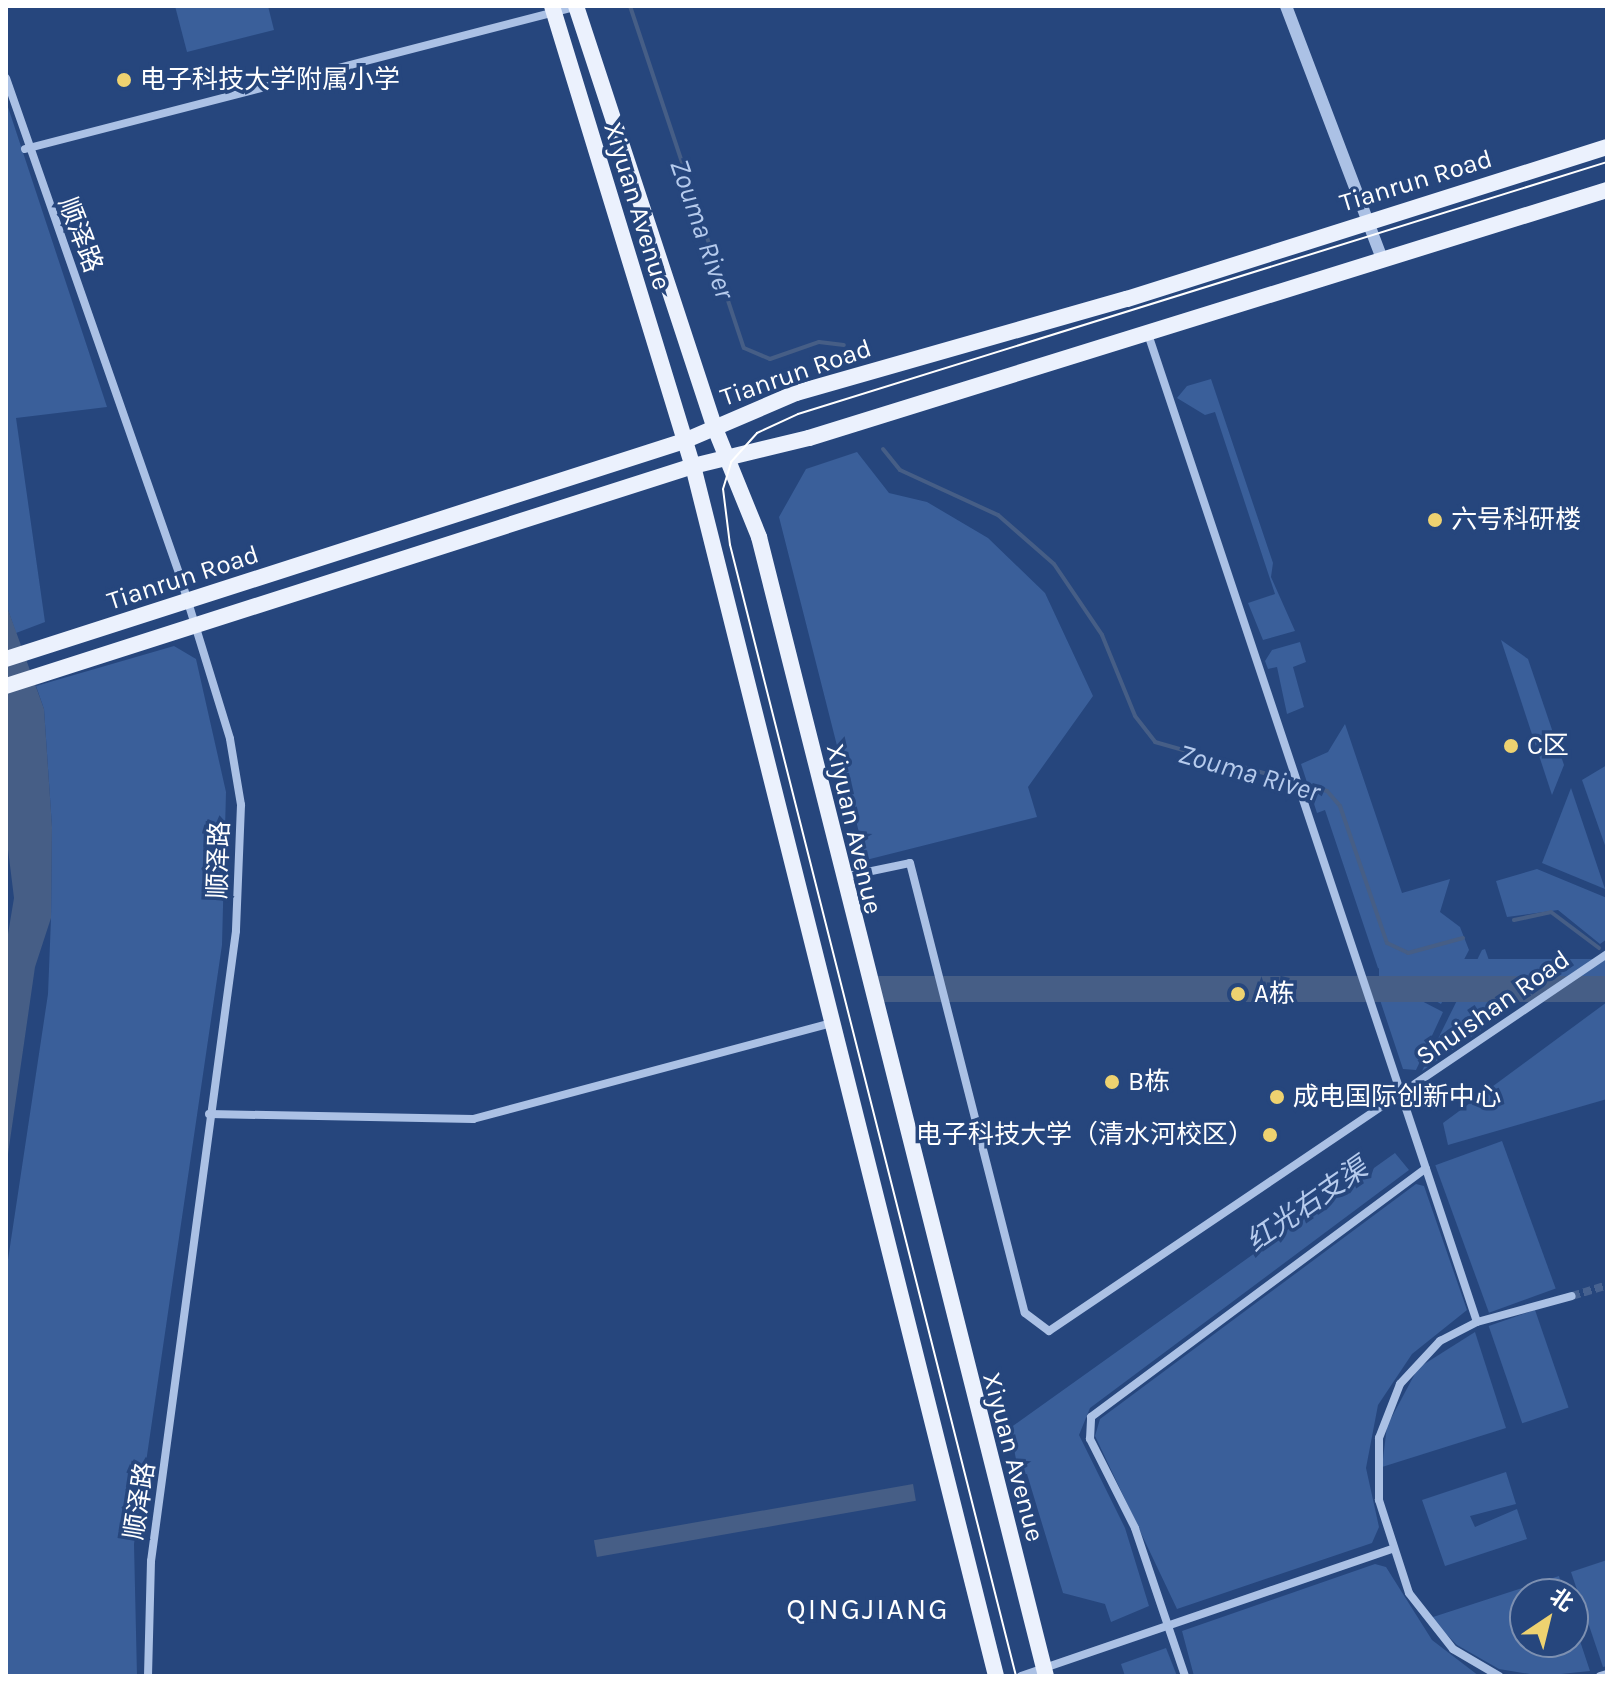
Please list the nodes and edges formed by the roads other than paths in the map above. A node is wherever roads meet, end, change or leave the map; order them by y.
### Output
1 (577, 6) edge
2 (1286, 6) edge
3 (553, 8) edge
4 (6, 78) edge
5 (1607, 147) edge
6 (25, 149) junction
7 (1607, 190) edge
8 (1367, 221) junction
9 (1383, 261) junction
10 (1148, 334) junction
11 (714, 426) junction
12 (684, 441) junction
13 (727, 457) junction
14 (693, 466) junction
15 (188, 602) junction
16 (196, 626) junction
17 (6, 659) edge
18 (6, 686) edge
19 (841, 877) junction
20 (1607, 954) edge
21 (827, 1024) junction
22 (1401, 1095) junction
23 (209, 1114) junction
24 (1426, 1168) junction
25 (1572, 1296) tunnel mouth
26 (1477, 1322) junction
27 (1392, 1549) junction
28 (1168, 1625) junction
29 (1045, 1672) edge
30 (1607, 1674) edge
31 (148, 1676) edge
32 (996, 1676) edge
33 (1021, 1676) edge
34 (1185, 1676) edge
35 (1499, 1676) edge
36 (1600, 1676) edge

1 - 3 street
1 - 11 main road, Xiyuan Avenue
2 - 8 street
3 - 6 street
3 - 12 main road, Xiyuan Avenue
4 - 6 street, 顺泽路
5 - 8 main road, Tianrun Road
6 - 15 street, 顺泽路
7 - 9 main road, Tianrun Road
8 - 9 street
8 - 11 main road, Tianrun Road
9 - 10 main road, Tianrun Road
10 - 13 main road, Tianrun Road
10 - 22 street
11 - 12 main road, Tianrun Road
11 - 13 main road, Xiyuan Avenue
12 - 14 main road, Xiyuan Avenue
12 - 15 main road, Tianrun Road
13 - 14 main road, Tianrun Road
13 - 19 main road, Xiyuan Avenue
14 - 16 main road, Tianrun Road
14 - 21 main road, Xiyuan Avenue
15 - 16 street, 顺泽路
15 - 17 main road, Tianrun Road
16 - 18 main road, Tianrun Road
16 - 23 street, 顺泽路
19 - 22 street, Shuishan Road
19 - 29 main road, Xiyuan Avenue
20 - 22 street, Shuishan Road
21 - 23 street
21 - 32 main road, Xiyuan Avenue
22 - 24 street
23 - 31 street, 顺泽路
24 - 26 street
24 - 28 street
25 - 26 street
26 - 27 street
27 - 28 street
27 - 35 street
28 - 29 street
28 - 34 street
29 - 33 street
30 - 36 street

